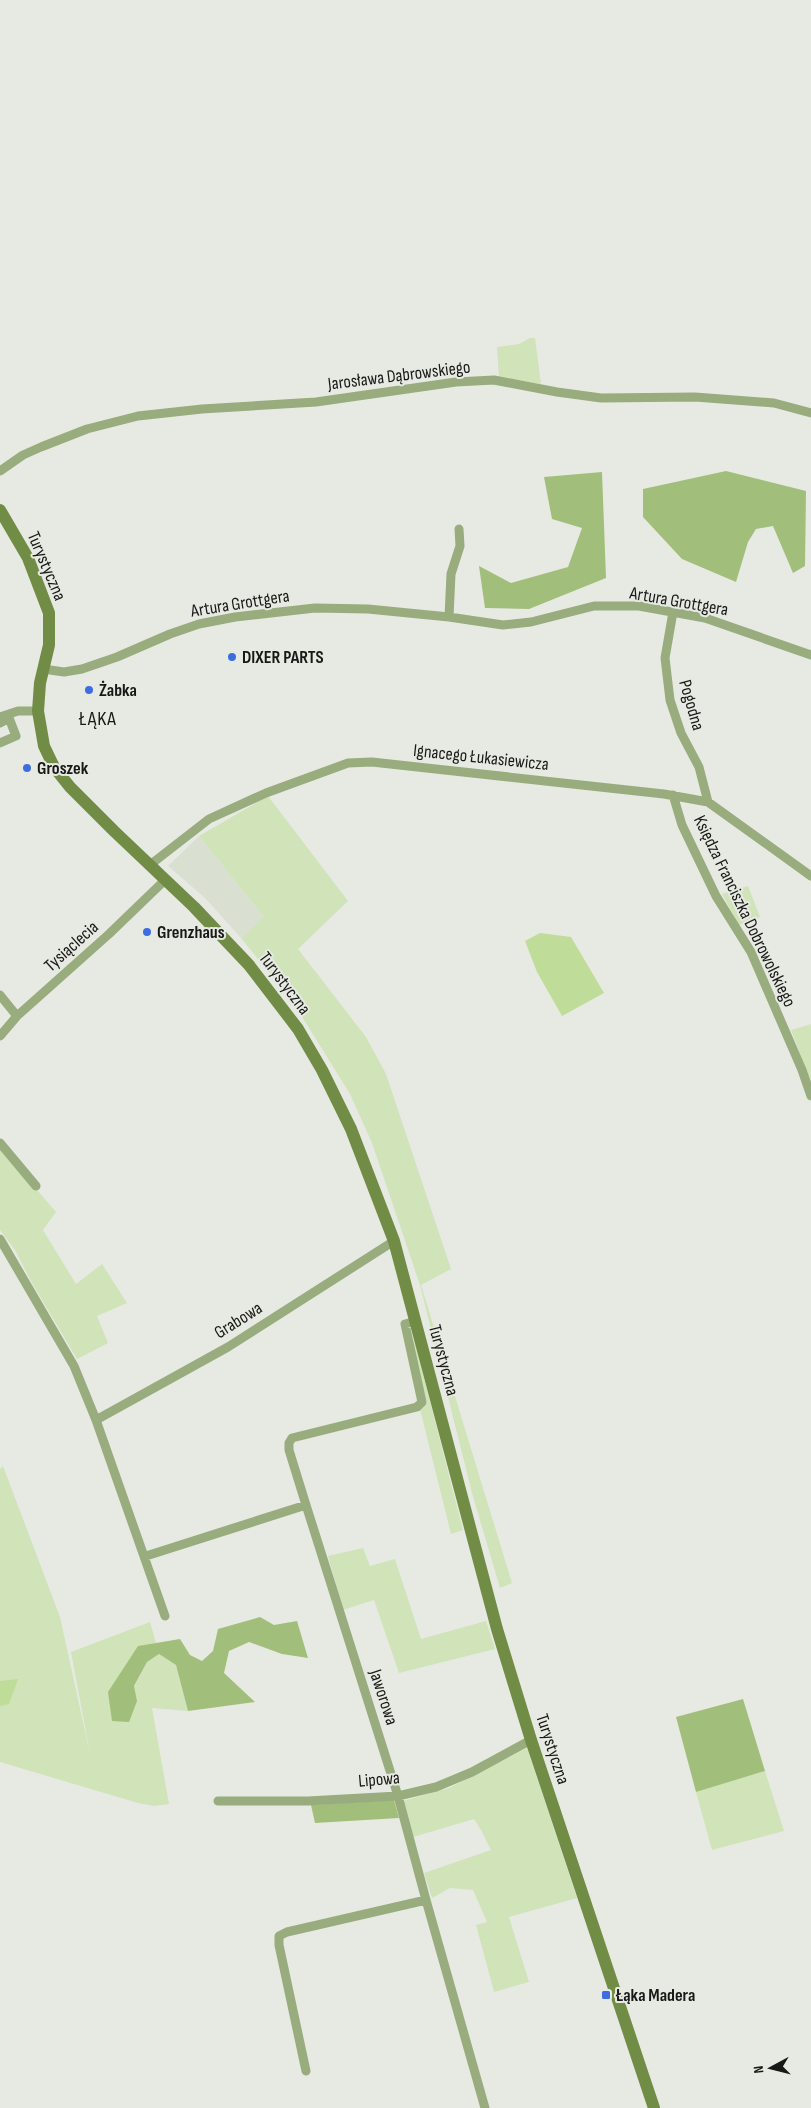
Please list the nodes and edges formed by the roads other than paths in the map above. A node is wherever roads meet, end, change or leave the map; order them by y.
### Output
1 (811, 413) edge
2 (0, 471) edge
3 (0, 510) edge
4 (460, 529) dead end
5 (673, 612) junction
6 (449, 617) junction
7 (811, 655) edge
8 (44, 669) junction
9 (38, 711) junction
10 (0, 718) edge
11 (0, 723) edge
12 (0, 743) edge
13 (672, 795) junction
14 (708, 802) junction
15 (150, 866) junction
16 (811, 876) edge
17 (165, 880) junction
18 (0, 995) edge
19 (17, 1016) junction
20 (0, 1036) edge
21 (811, 1096) edge
22 (0, 1143) edge
23 (36, 1186) dead end
24 (0, 1239) edge
25 (394, 1241) junction
26 (416, 1321) junction
27 (96, 1420) junction
28 (306, 1505) junction
29 (146, 1556) junction
30 (165, 1616) dead end
31 (531, 1740) junction
32 (398, 1796) junction
33 (218, 1801) dead end
34 (426, 1900) junction
35 (306, 2071) dead end
36 (485, 2108) edge
37 (654, 2108) edge

1 - 2 street, Jarosława Dąbrowskiego
3 - 8 main road, Turystyczna
4 - 6 street
5 - 6 street, Artura Grottgera
5 - 7 street, Artura Grottgera
5 - 14 street, Pogodna
6 - 8 street, Artura Grottgera
8 - 9 main road, Turystyczna
9 - 10 street
9 - 15 main road, Turystyczna
11 - 12 street
13 - 14 street, Ignacego Łukasiewicza
13 - 15 street, Ignacego Łukasiewicza
13 - 21 street, Księdza Franciszka Dobrowolskiego
14 - 16 street, Ignacego Łukasiewicza
15 - 17 main road, Turystyczna
17 - 19 street, Tysiąclecia
17 - 25 main road, Turystyczna
18 - 19 street
19 - 20 street, Tysiąclecia
22 - 23 street
24 - 27 street
25 - 26 main road, Turystyczna
25 - 27 street, Grabowa
26 - 28 street, Jaworowa
26 - 31 main road, Turystyczna
27 - 29 street
28 - 29 street
28 - 32 street, Jaworowa
29 - 30 street
31 - 32 street, Lipowa
31 - 37 main road, Turystyczna
32 - 33 street, Lipowa
32 - 34 street, Jaworowa
34 - 35 street
34 - 36 street, Jaworowa

